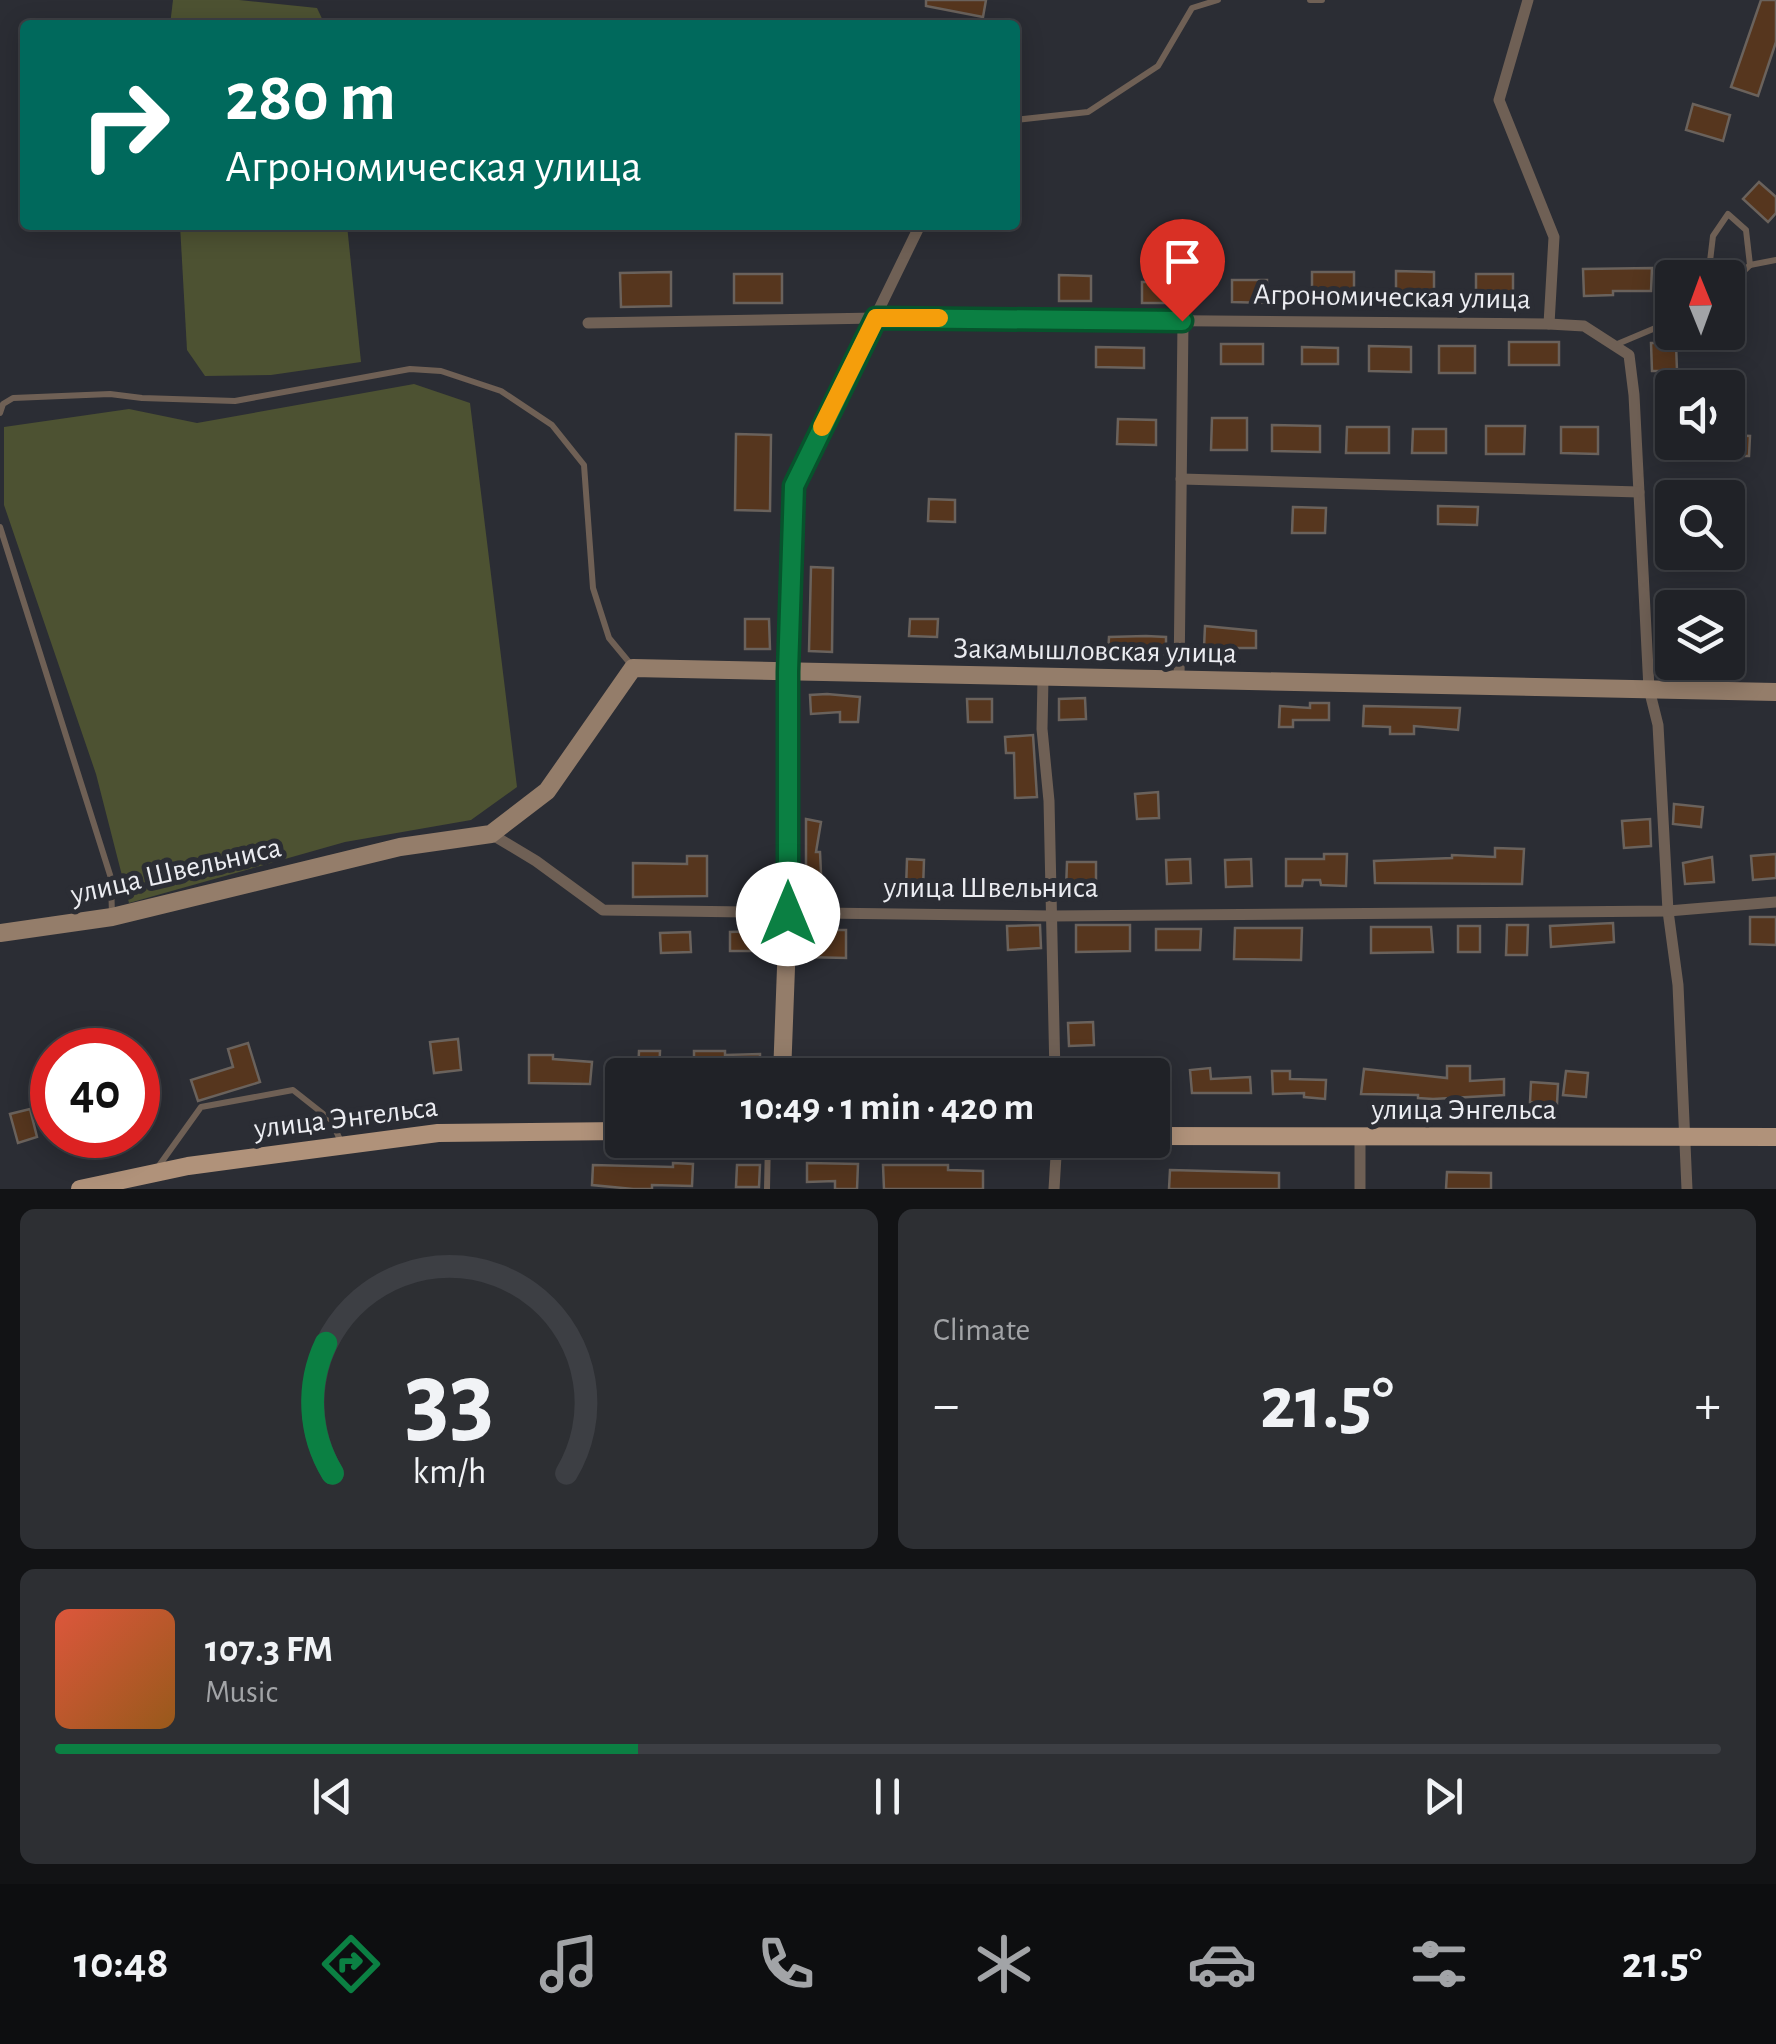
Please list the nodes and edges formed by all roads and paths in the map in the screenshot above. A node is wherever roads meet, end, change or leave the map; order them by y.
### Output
1 (1218, 0) edge
2 (1310, 0) edge
3 (1322, 0) edge
4 (1528, 0) edge
5 (1020, 119) edge
6 (918, 230) edge
7 (1710, 260) edge
8 (1776, 260) edge
9 (1750, 266) junction
10 (1745, 271) edge
11 (876, 318) junction
12 (1182, 321) junction
13 (588, 323) dead end
14 (1549, 324) junction
15 (1655, 328) edge
16 (1614, 345) junction
17 (0, 412) edge
18 (1181, 480) junction
19 (1639, 492) junction
20 (0, 527) edge
21 (633, 668) junction
22 (788, 672) junction
23 (1043, 678) junction
24 (1179, 681) junction
25 (1649, 689) junction
26 (1776, 692) edge
27 (491, 834) junction
28 (1776, 902) edge
29 (1668, 911) junction
30 (788, 914) junction
31 (1051, 916) junction
32 (112, 917) junction
33 (0, 933) edge
34 (783, 1058) edge
35 (1055, 1058) edge
36 (605, 1130) edge
37 (1170, 1136) edge
38 (1360, 1137) junction
39 (1686, 1137) junction
40 (1776, 1137) edge
41 (342, 1145) junction
42 (768, 1158) edge
43 (1056, 1158) edge
44 (154, 1173) junction
45 (83, 1189) edge
46 (767, 1189) edge
47 (1054, 1189) edge
48 (1360, 1189) edge
49 (1688, 1189) edge

1 - 5 lane
2 - 3 lane
4 - 14 street
6 - 11 street
7 - 9 lane
8 - 9 lane
9 - 10 lane
11 - 12 street, Агрономическая улица
11 - 13 street, Агрономическая улица
11 - 22 street
12 - 14 street, Агрономическая улица
12 - 18 street
14 - 16 street, Агрономическая улица
15 - 16 lane
16 - 19 street
17 - 21 lane
18 - 19 street
18 - 24 street
19 - 25 street
20 - 32 lane
21 - 22 street, Закамышловская улица
21 - 27 street
22 - 23 street, Закамышловская улица
22 - 30 street
23 - 24 street, Закамышловская улица
23 - 31 street
24 - 25 street, Закамышловская улица
25 - 26 street, Закамышловская улица
25 - 29 street
27 - 30 street, улица Швельниса
27 - 32 street, улица Швельниса
28 - 29 street, улица Швельниса
29 - 31 street, улица Швельниса
29 - 39 street
30 - 31 street, улица Швельниса
30 - 34 street
31 - 35 street
32 - 33 street, улица Швельниса
36 - 41 main road, улица Энгельса
37 - 38 main road, улица Энгельса
38 - 39 main road, улица Энгельса
38 - 48 street
39 - 40 main road, улица Энгельса
39 - 49 street
41 - 44 main road, улица Энгельса
41 - 44 lane
42 - 46 lane
43 - 47 street
44 - 45 main road, улица Энгельса

